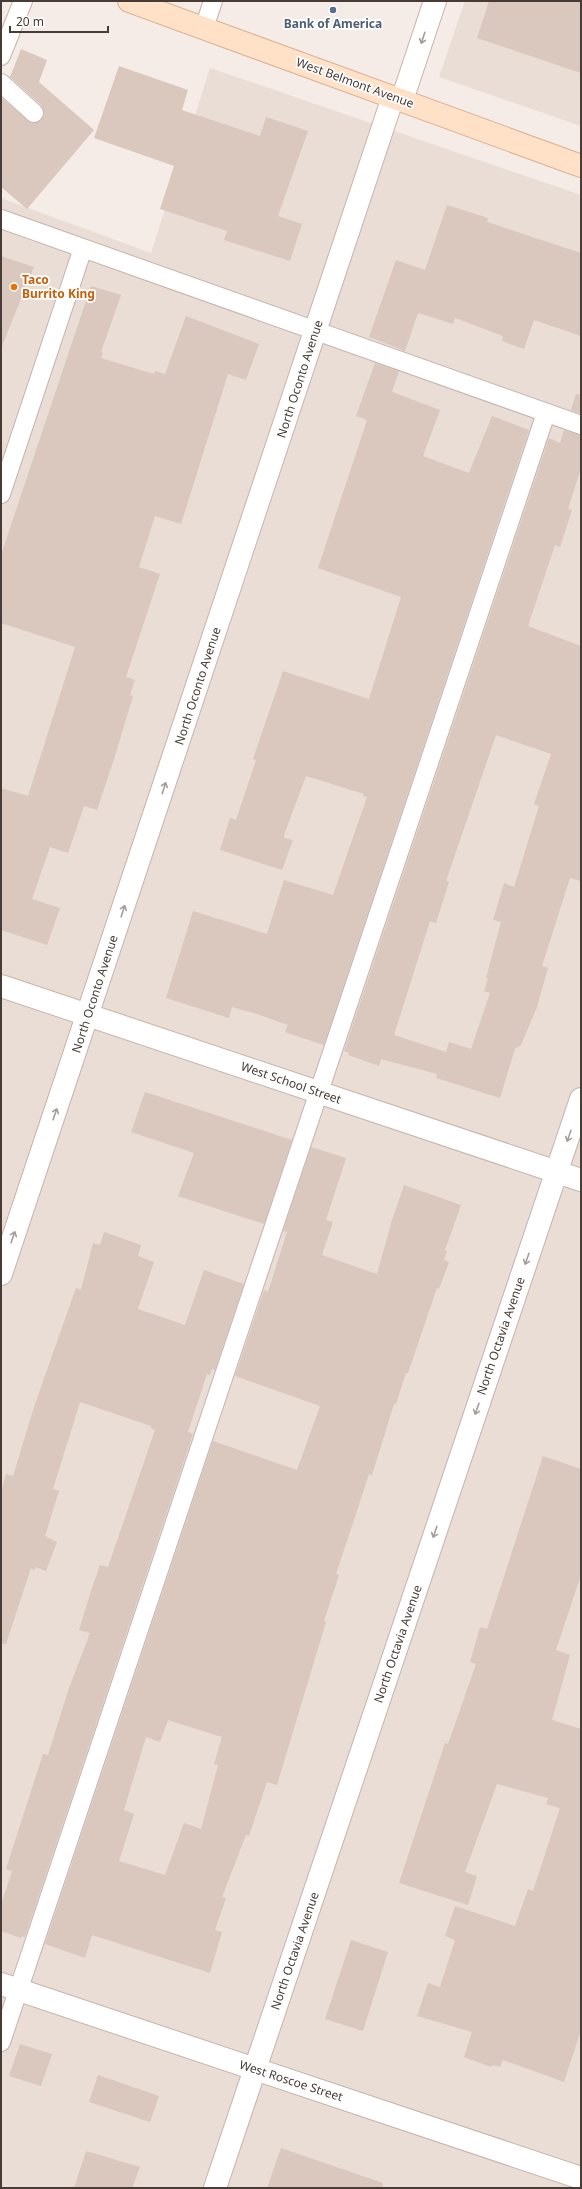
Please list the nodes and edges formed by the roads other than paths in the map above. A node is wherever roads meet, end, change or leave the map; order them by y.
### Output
1 (23, 1) edge
2 (129, 1) edge
3 (213, 1) edge
4 (435, 1) edge
5 (204, 28) junction
6 (1, 56) edge
7 (1, 83) edge
8 (398, 99) junction
9 (34, 113) dead end
10 (581, 166) edge
11 (1, 219) edge
12 (83, 248) junction
13 (316, 331) junction
14 (546, 413) junction
15 (581, 425) edge
16 (1, 494) edge
17 (1, 986) edge
18 (88, 1015) junction
19 (320, 1093) junction
20 (581, 1099) edge
21 (556, 1172) junction
22 (581, 1180) edge
23 (1, 1274) edge
24 (10, 1987) edge
25 (1, 2042) edge
26 (255, 2069) junction
27 (581, 2178) edge
28 (215, 2188) edge

1 - 6 lane
2 - 5 main road, West Belmont Avenue
3 - 5 lane
4 -> 8 street, North Oconto Avenue
5 - 8 main road, West Belmont Avenue
7 - 9 lane
8 - 10 main road, West Belmont Avenue
8 - 13 street, North Oconto Avenue
11 - 12 lane
12 - 13 lane
12 - 16 lane
13 - 14 lane
18 -> 13 street, North Oconto Avenue
14 - 15 lane
14 - 19 lane
17 - 18 street, West School Street
18 - 19 street, West School Street
23 -> 18 street, North Oconto Avenue
19 - 21 street, West School Street
19 - 24 lane
20 -> 21 street, North Octavia Avenue
21 - 22 street, West School Street
21 -> 26 street, North Octavia Avenue
24 - 25 lane
24 - 26 street, West Roscoe Street
26 - 27 street, West Roscoe Street
26 - 28 street, North Octavia Avenue

